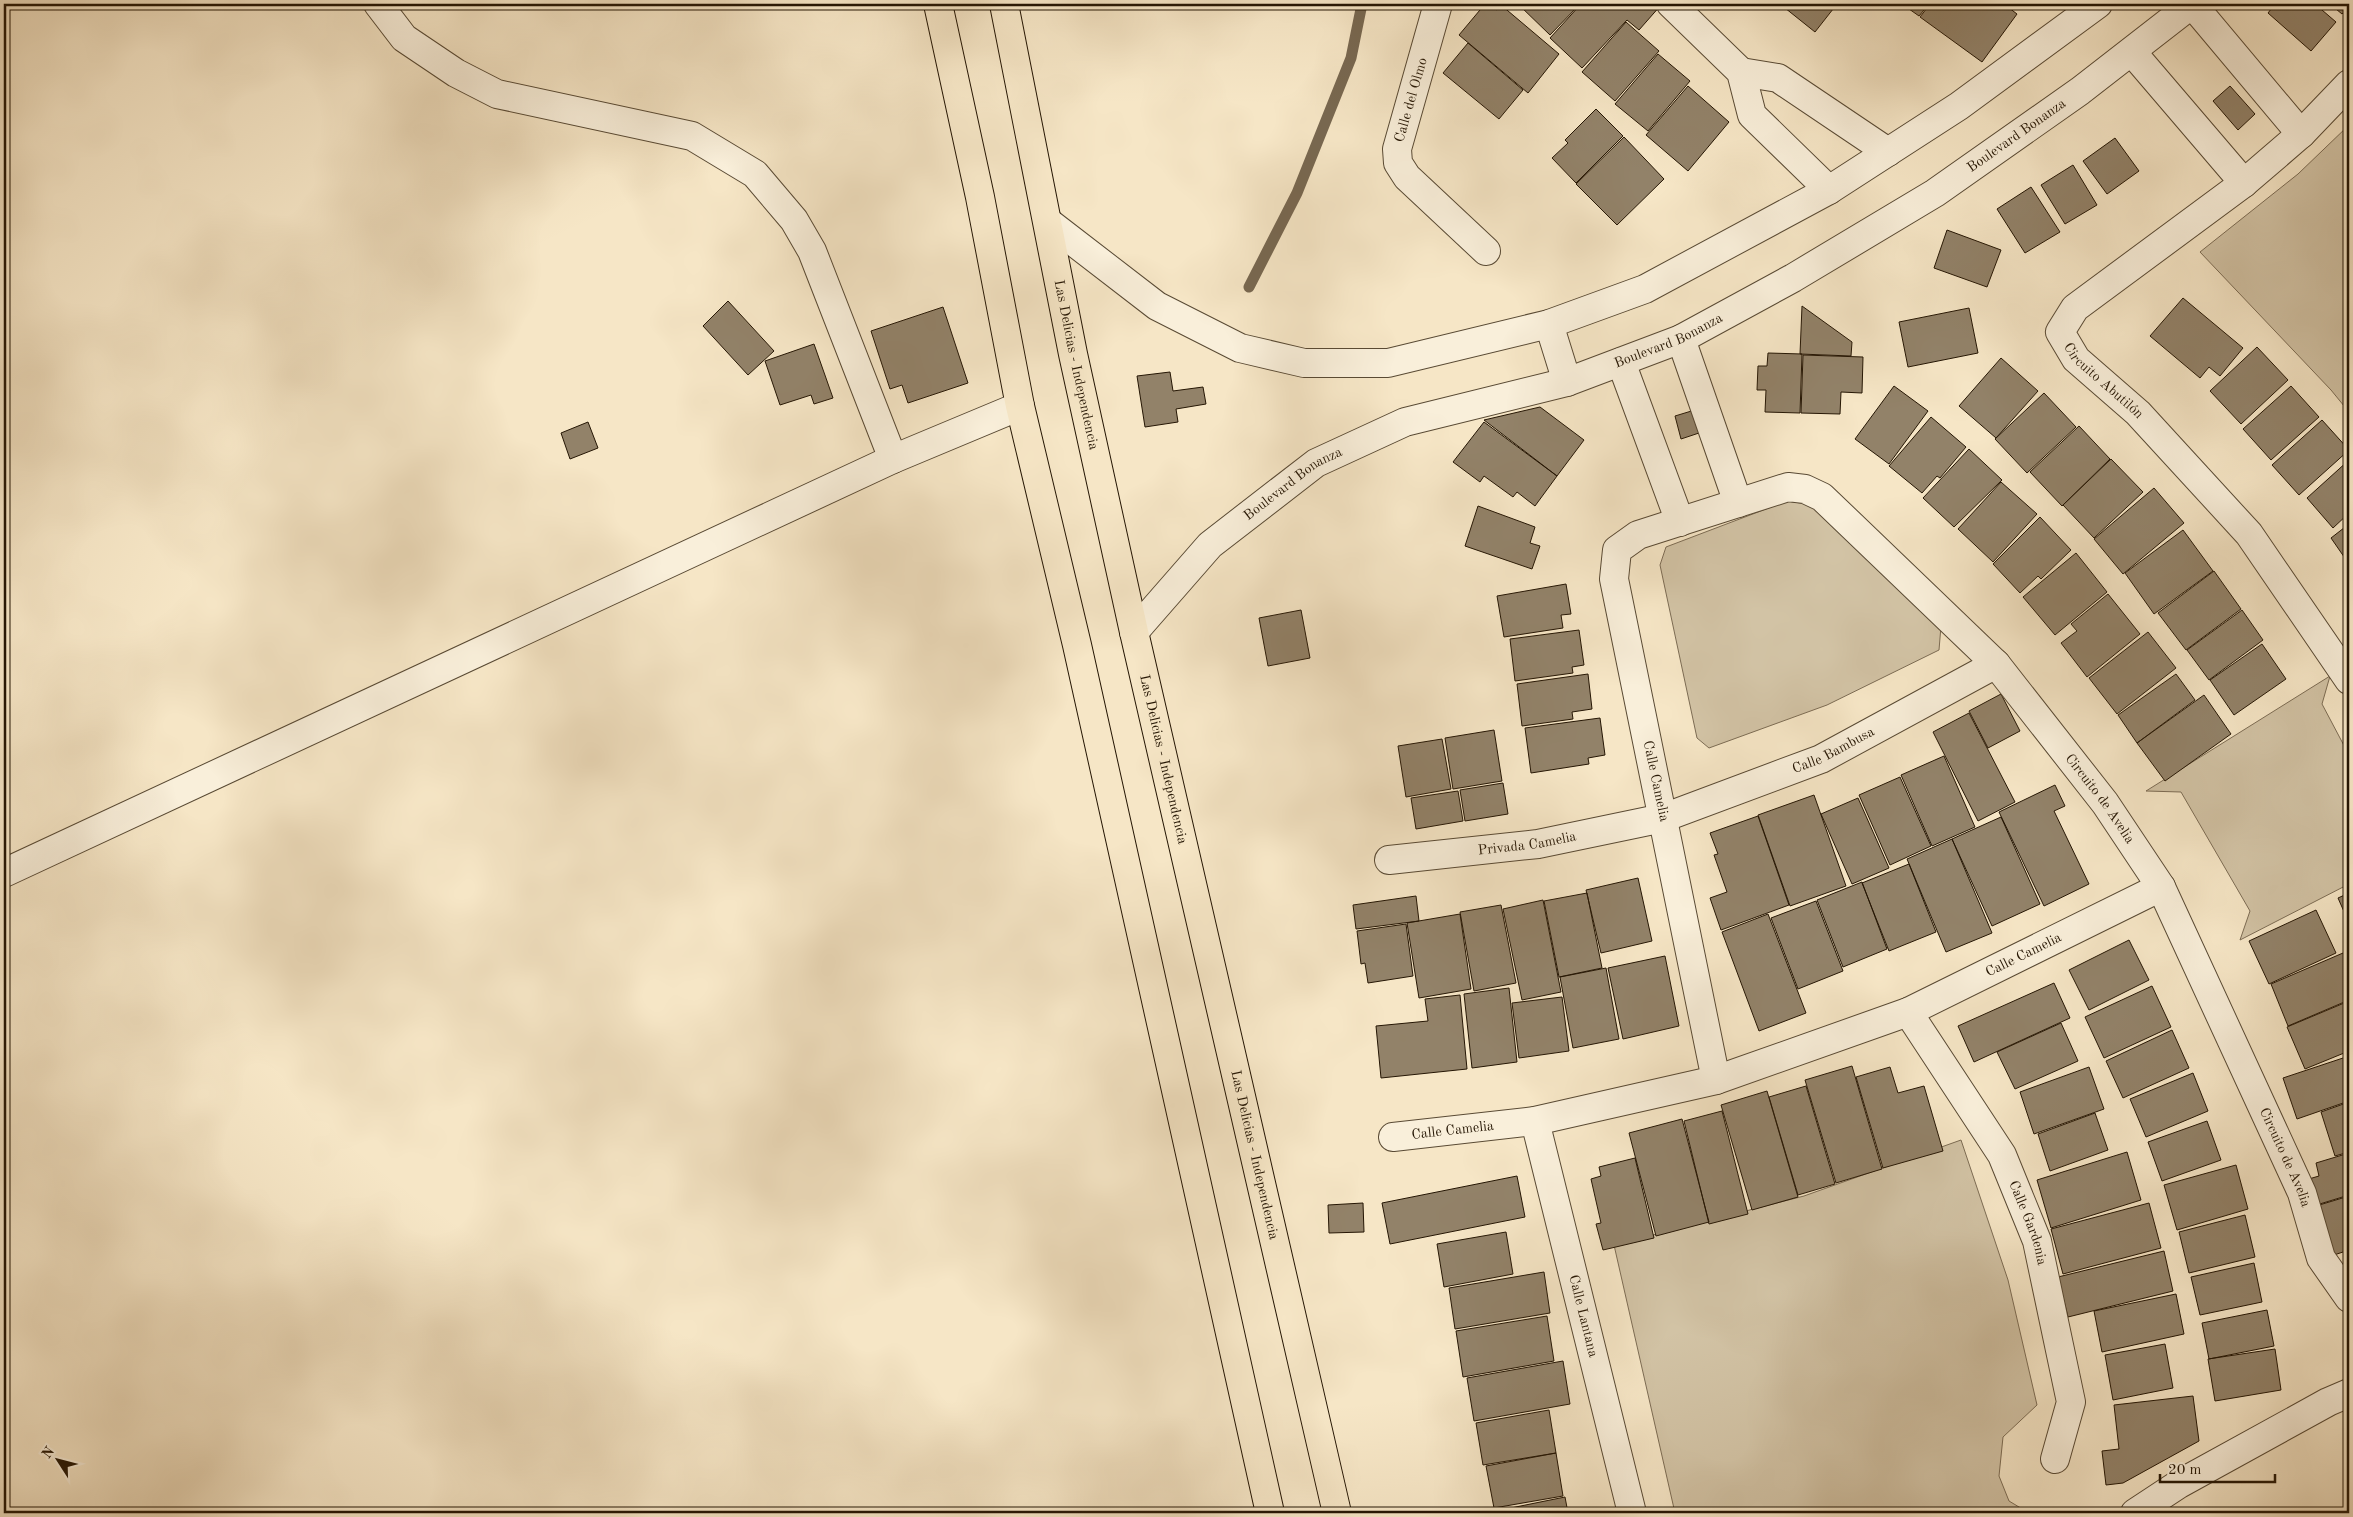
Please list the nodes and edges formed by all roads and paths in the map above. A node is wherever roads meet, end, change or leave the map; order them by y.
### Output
1 (378, 4) edge
2 (938, 4) edge
3 (1004, 4) edge
4 (1438, 4) edge
5 (1671, 4) edge
6 (2192, 4) edge
7 (2092, 5) edge
8 (2132, 52) junction
9 (1741, 72) junction
10 (2349, 84) edge
11 (2301, 134) junction
12 (1888, 152) junction
13 (2244, 183) junction
14 (1829, 190) junction
15 (1048, 222) junction
16 (1486, 251) dead end
17 (1549, 324) junction
18 (1681, 339) junction
19 (1621, 362) junction
20 (1567, 382) junction
21 (1020, 406) junction
22 (893, 459) junction
23 (1738, 503) junction
24 (1680, 522) junction
25 (1134, 632) junction
26 (1996, 664) junction
27 (2349, 680) edge
28 (1664, 818) junction
29 (1389, 860) dead end
30 (4, 873) edge
31 (2161, 887) junction
32 (1908, 1012) junction
33 (1716, 1080) junction
34 (1535, 1121) junction
35 (1393, 1138) dead end
36 (2349, 1298) edge
37 (2349, 1394) edge
38 (2055, 1459) dead end
39 (1270, 1513) edge
40 (1337, 1513) edge
41 (1632, 1513) edge
42 (2135, 1513) edge

1 - 22 street
2 - 21 main road
3 - 15 main road, Las Delicias - Independencia
4 - 16 street, Calle del Olmo
5 - 9 street
6 - 8 street, Boulevard Bonanza
6 - 11 street
7 - 12 street
8 - 13 street
8 - 18 street, Boulevard Bonanza
9 - 12 street
9 - 14 street
10 - 11 street, Circuito Abutilón
11 - 13 street, Circuito Abutilón
12 - 14 street
13 - 27 street, Circuito Abutilón
14 - 17 street
15 - 17 street
15 - 25 main road, Las Delicias - Independencia
17 - 20 street
18 - 19 street, Boulevard Bonanza
18 - 23 street
19 - 20 street, Boulevard Bonanza
19 - 24 street
20 - 25 street, Boulevard Bonanza
21 - 22 street
21 - 39 main road
22 - 30 street
23 - 24 street, Circuito de Avelia
23 - 26 street, Circuito de Avelia
24 - 28 street, Calle Camelia
25 - 40 main road, Las Delicias - Independencia
26 - 28 street, Calle Bambusa
26 - 31 street, Circuito de Avelia
28 - 29 street, Privada Camelia
28 - 33 street, Calle Camelia
31 - 32 street, Calle Camelia
31 - 36 street, Circuito de Avelia
32 - 33 street, Calle Camelia
32 - 38 street, Calle Gardenia
33 - 34 street, Calle Camelia
34 - 35 street, Calle Camelia
34 - 41 street, Calle Lantana
37 - 42 street

